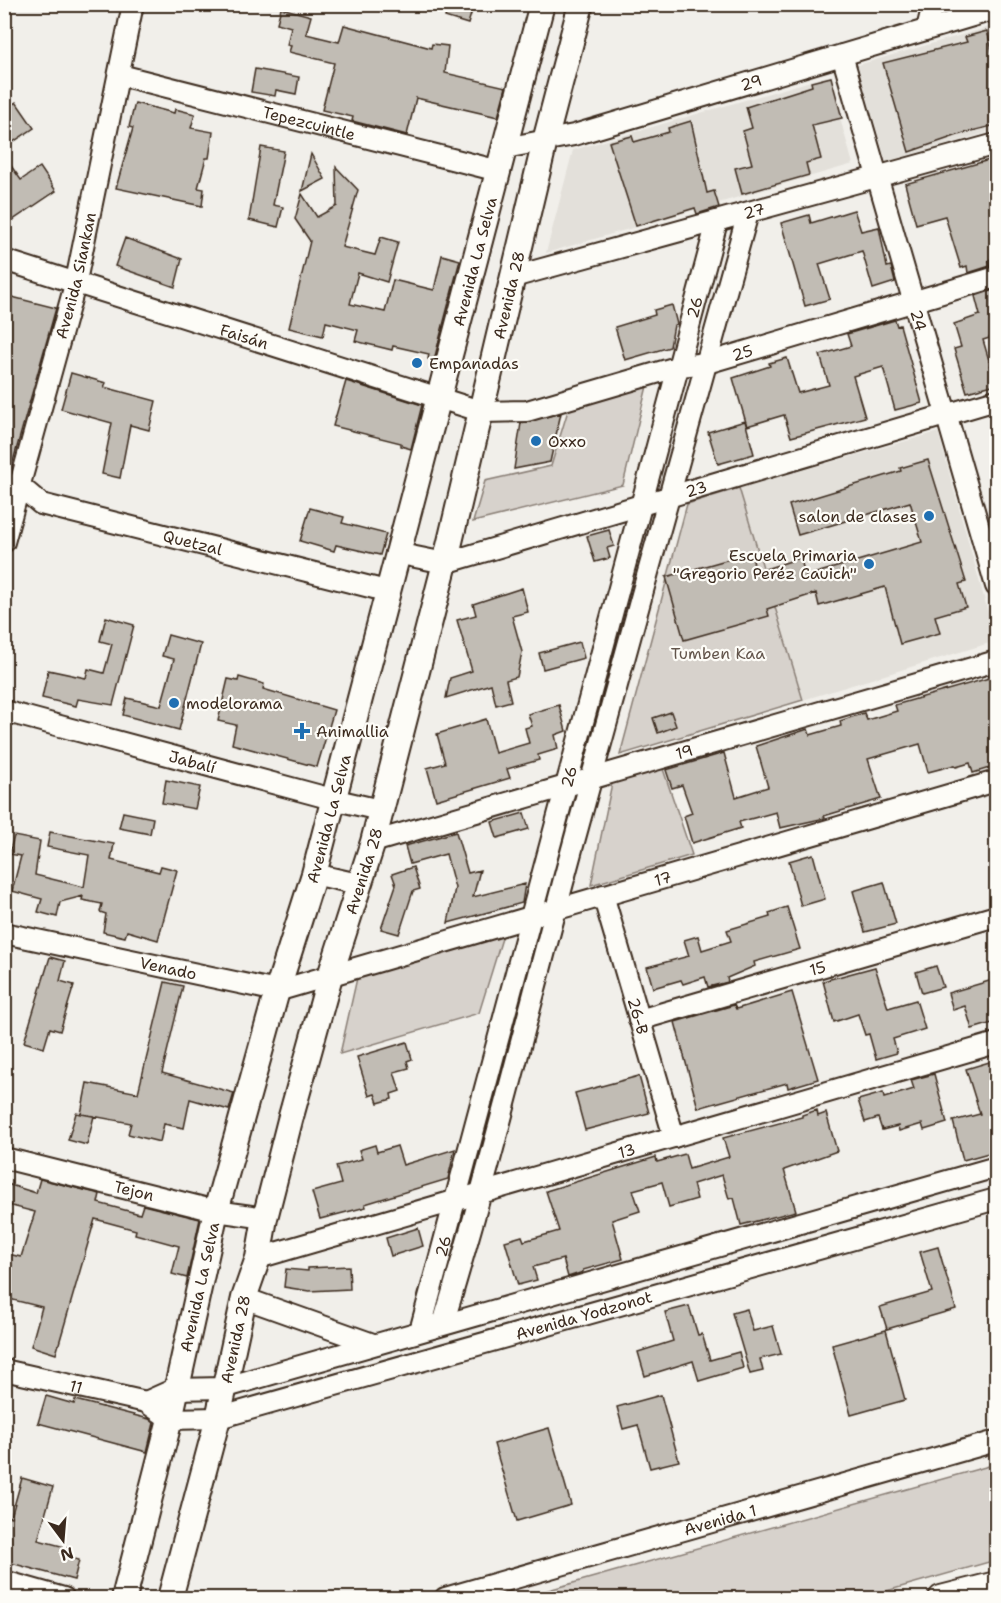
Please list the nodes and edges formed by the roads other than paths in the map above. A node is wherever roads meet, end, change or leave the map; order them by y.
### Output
1 (133, 4) edge
2 (542, 4) edge
3 (581, 4) edge
4 (933, 4) edge
5 (996, 9) edge
6 (927, 29) junction
7 (842, 55) junction
8 (120, 75) junction
9 (545, 141) junction
10 (996, 144) edge
11 (502, 159) junction
12 (878, 178) junction
13 (748, 213) junction
14 (717, 222) junction
15 (4, 260) edge
16 (513, 277) junction
17 (996, 277) edge
18 (76, 281) junction
19 (914, 301) junction
20 (707, 363) junction
21 (680, 366) junction
22 (440, 398) junction
23 (996, 400) edge
24 (483, 412) junction
25 (947, 414) junction
26 (13, 485) edge
27 (670, 496) junction
28 (643, 504) junction
29 (989, 535) edge
30 (4, 542) edge
31 (396, 553) junction
32 (445, 563) junction
33 (996, 586) edge
34 (386, 591) junction
35 (996, 661) edge
36 (4, 711) edge
37 (591, 779) junction
38 (996, 781) edge
39 (567, 786) junction
40 (332, 799) junction
41 (380, 810) junction
42 (373, 842) junction
43 (314, 874) junction
44 (358, 884) junction
45 (603, 895) junction
46 (555, 909) junction
47 (532, 916) junction
48 (996, 916) edge
49 (4, 933) edge
50 (330, 976) junction
51 (277, 991) junction
52 (639, 1020) junction
53 (996, 1043) edge
54 (674, 1137) junction
55 (4, 1158) edge
56 (996, 1167) edge
57 (483, 1193) junction
58 (996, 1199) edge
59 (455, 1201) junction
60 (216, 1211) junction
61 (265, 1218) junction
62 (258, 1258) junction
63 (244, 1298) junction
64 (443, 1324) junction
65 (420, 1331) junction
66 (373, 1344) junction
67 (4, 1370) edge
68 (223, 1388) junction
69 (175, 1389) junction
70 (146, 1402) junction
71 (218, 1418) junction
72 (170, 1419) junction
73 (996, 1441) edge
74 (4, 1581) edge
75 (996, 1584) edge
76 (64, 1599) edge
77 (124, 1599) edge
78 (170, 1599) edge
79 (446, 1599) edge
80 (941, 1599) edge

1 - 8 street, Avenida Siankan
2 - 11 street, Avenida La Selva
3 - 9 street
4 - 6 street
5 - 6 street, 29
6 - 7 street, 29
7 - 9 street, 29
7 - 12 street, 24
8 - 11 street, Tepezcuintle
8 - 18 street, Avenida Siankan
9 - 11 street, 29
9 - 16 street, Avenida 28
10 - 12 street, 27
11 - 22 street, Avenida La Selva
12 - 13 street, 27
12 - 19 street, 24
13 - 14 street, 27
13 - 20 street
14 - 16 street, 27
14 - 21 street, 26
15 - 18 street, Faisán
16 - 24 street, Avenida 28
17 - 19 street, 25
18 - 22 street, Faisán
18 - 26 street, Avenida Siankan
19 - 20 street, 25
19 - 25 street, 24
20 - 21 street, 25
20 - 27 street
21 - 24 street, 25
21 - 28 street, 26
22 - 24 street, Faisán
22 - 31 street, Avenida La Selva
23 - 25 street, 23
24 - 32 street, Avenida 28
25 - 27 street, 23
25 - 29 street, 24
26 - 30 street, Avenida Siankan
26 - 34 street, Quetzal
27 - 28 street, 23
27 - 37 street
28 - 32 street, 23
28 - 39 street, 26
29 - 33 street, 24
31 - 32 street, 23
31 - 34 street, Avenida La Selva
32 - 41 street, Avenida 28
34 - 40 street, Avenida La Selva
35 - 37 street, 19
36 - 40 street, Jabalí
37 - 39 street, 19
37 - 46 street
38 - 45 street, 17
39 - 42 street, 19
39 - 47 street, 26
40 - 41 street, Jabalí
40 - 43 street, Avenida La Selva
41 - 42 street, Avenida 28
42 - 44 street, Avenida 28
43 - 44 street
43 - 51 street, Avenida La Selva
44 - 50 street, Avenida 28
45 - 46 street, 17
45 - 52 street, 26-B
46 - 47 street, 17
46 - 57 street
47 - 50 street, 17
47 - 59 street, 26
48 - 52 street, 15
49 - 51 street, Venado
50 - 51 street, Venado
50 - 61 street, Avenida 28
51 - 60 street, Avenida La Selva
52 - 54 street, 26-B
53 - 54 street, 13
54 - 57 street, 13
55 - 60 street, Tejon
56 - 64 street, Avenida Yodzonot
57 - 59 street, 13
57 - 64 street
58 - 71 street, Avenida Yodzonot
59 - 62 street, 13
59 - 65 street, 26
60 - 61 street, Tejon
60 - 69 street, Avenida La Selva
61 - 62 street, Avenida 28
62 - 63 street, Avenida 28
63 - 66 street
63 - 68 street, Avenida 28
64 - 65 street, Avenida Yodzonot
65 - 66 street, Avenida Yodzonot
66 - 68 street, Avenida Yodzonot
67 - 70 street, 11
68 - 69 street, Avenida Yodzonot
68 - 71 street, Avenida 28
69 - 70 street
69 - 72 street, Avenida La Selva
70 - 72 street
71 - 72 street, Avenida Yodzonot
71 - 78 street, Avenida 28
72 - 77 street, Avenida La Selva
73 - 79 street, Avenida 1
74 - 76 street
75 - 80 street

